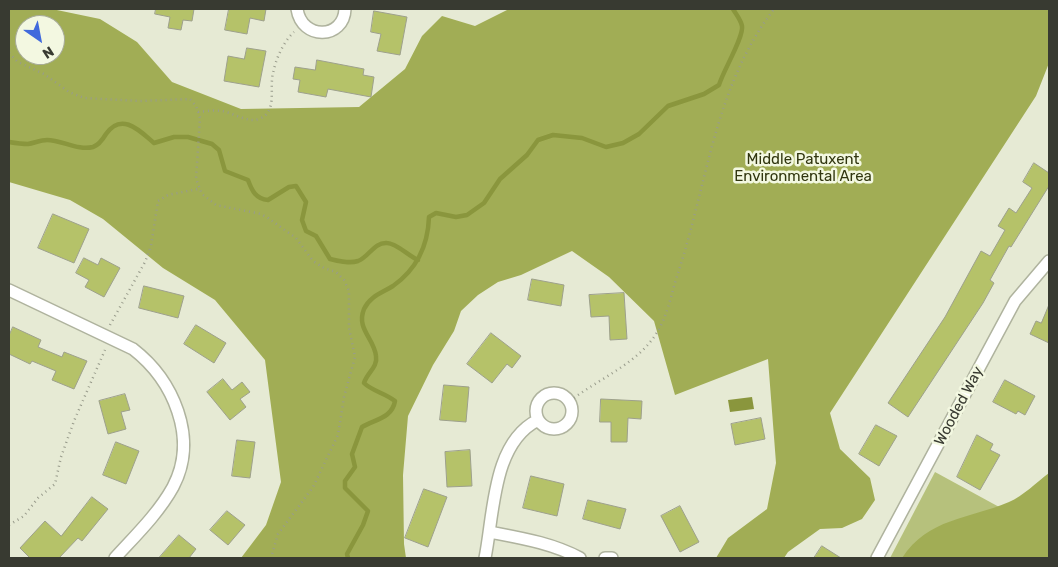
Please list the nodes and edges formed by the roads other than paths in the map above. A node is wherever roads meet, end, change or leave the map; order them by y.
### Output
1 (297, 9) edge
2 (344, 9) edge
3 (1049, 261) edge
4 (9, 290) edge
5 (538, 420) junction
6 (490, 532) junction
7 (116, 558) edge
8 (485, 558) edge
9 (580, 558) edge
10 (605, 558) edge
11 (612, 558) edge
12 (877, 558) edge

1 - 2 street
3 - 12 street, Wooded Way
4 - 7 street
5 - 5 street
5 - 6 street
6 - 8 street
6 - 9 street
10 - 11 street

